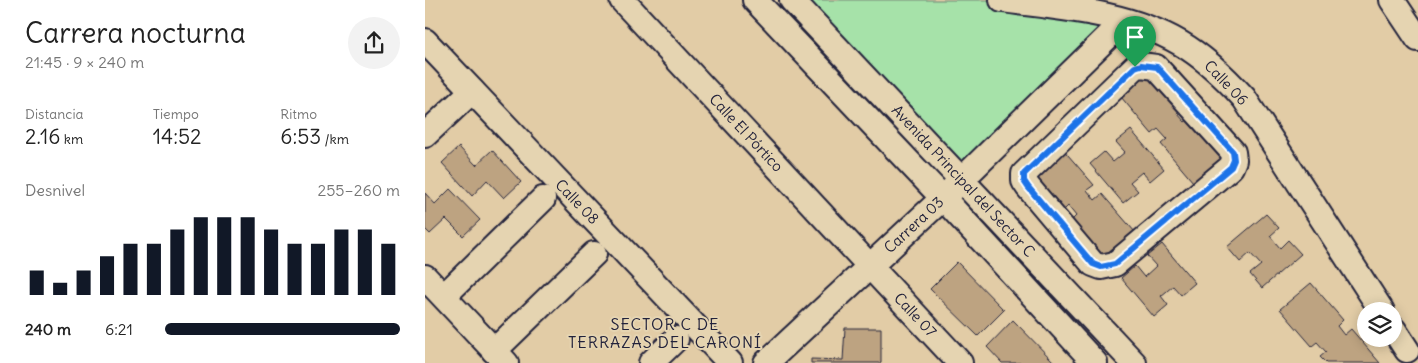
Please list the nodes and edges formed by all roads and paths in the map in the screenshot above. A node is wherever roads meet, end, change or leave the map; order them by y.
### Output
1 (622, 0) edge
2 (755, 0) edge
3 (792, 0) edge
4 (1002, 0) edge
5 (1392, 0) edge
6 (1124, 21) junction
7 (1418, 39) edge
8 (425, 41) edge
9 (472, 91) junction
10 (1052, 92) junction
11 (1080, 119) junction
12 (425, 135) edge
13 (962, 180) junction
14 (943, 198) junction
15 (543, 199) dead end
16 (594, 254) dead end
17 (869, 267) junction
18 (425, 277) edge
19 (444, 296) junction
20 (1376, 302) edge
21 (676, 339) dead end
22 (1402, 342) edge
23 (1407, 350) dead end
24 (500, 357) edge
25 (651, 363) edge
26 (730, 363) edge
27 (766, 363) edge
28 (960, 363) edge
29 (1095, 363) edge
30 (1134, 363) edge

1 - 17 street, Calle El Pórtico
2 - 14 street, Avenida Principal del Sector C
3 - 13 street, Avenida Principal del Sector C
4 - 6 street, Calle 06
5 - 7 street
6 - 10 street, Carrera 03
6 - 20 street, Calle 06
8 - 9 street, Calle 08
9 - 12 street
9 - 26 street, Calle 08
10 - 11 street
10 - 13 street, Carrera 03
11 - 11 street
13 - 14 street, Carrera 03
13 - 30 street, Avenida Principal del Sector C
14 - 17 street, Carrera 03
14 - 29 street, Avenida Principal del Sector C
15 - 19 street
16 - 24 street
17 - 27 street, Carrera 03
17 - 28 street, Calle 07
18 - 19 street
19 - 24 street
21 - 25 street
22 - 23 street

